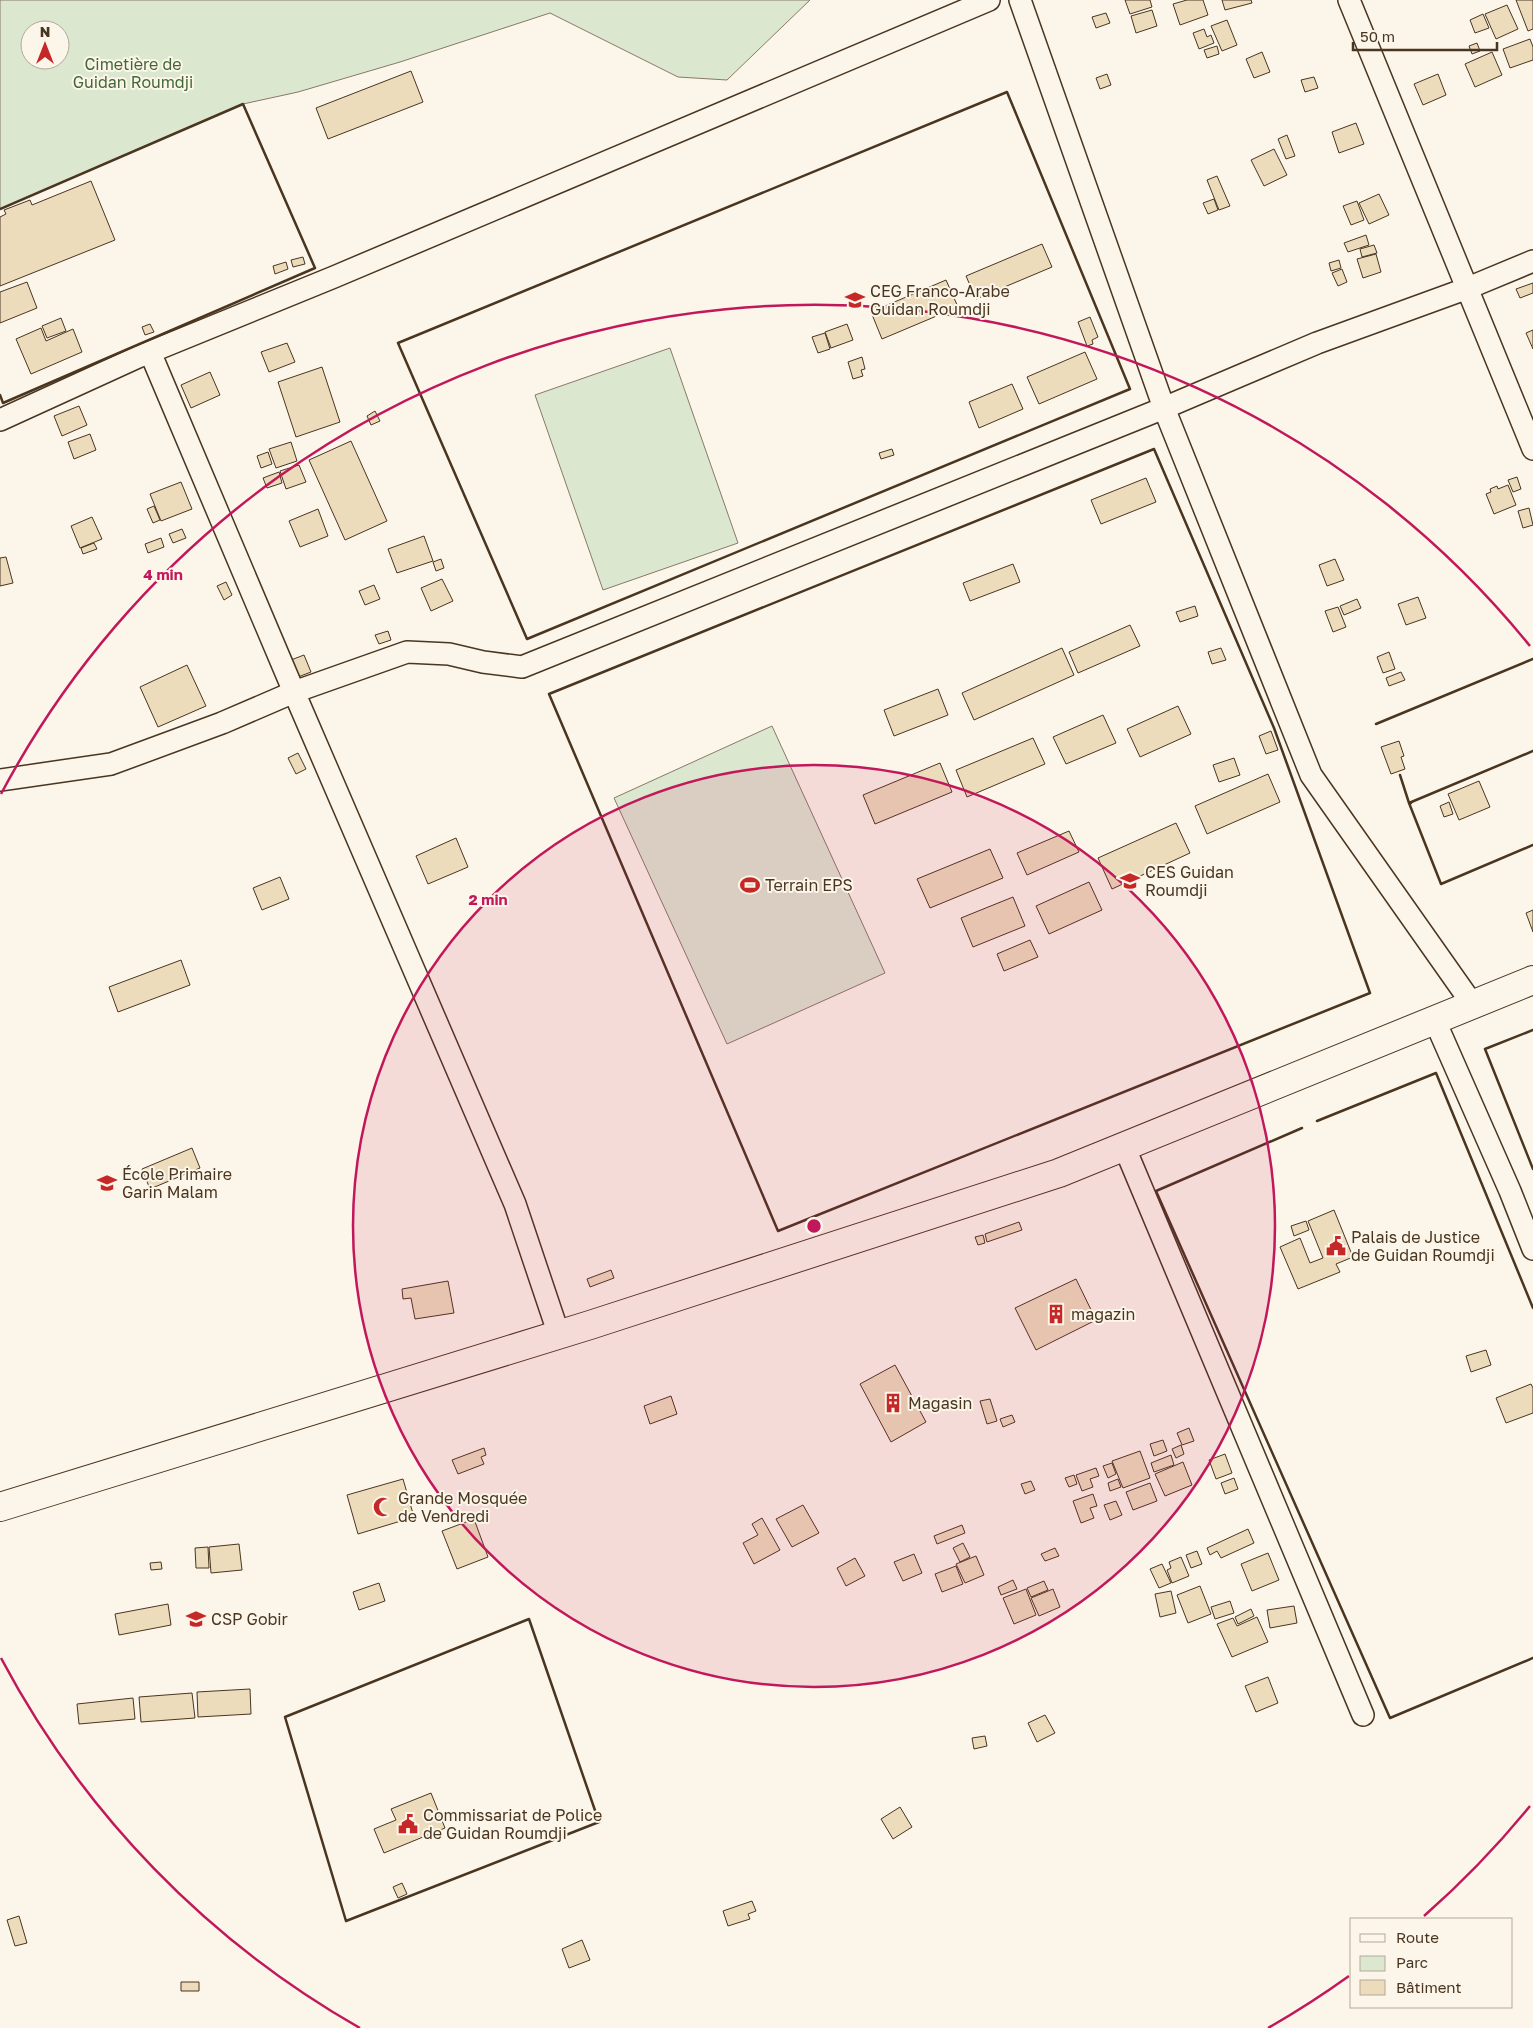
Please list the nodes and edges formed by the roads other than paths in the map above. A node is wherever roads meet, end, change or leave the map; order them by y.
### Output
1 (989, 0) edge
2 (1020, 0) edge
3 (1349, 0) edge
4 (1533, 261) edge
5 (1468, 288) junction
6 (150, 352) junction
7 (1164, 408) junction
8 (0, 420) edge
9 (1533, 449) edge
10 (294, 692) junction
11 (0, 780) edge
12 (1533, 980) edge
13 (1473, 1005) junction
14 (1435, 1020) junction
15 (1124, 1146) junction
16 (1533, 1249) edge
17 (559, 1335) junction
18 (0, 1507) edge
19 (1363, 1716) dead end

1 - 6 street
2 - 7 street
3 - 5 street
4 - 5 street
5 - 7 street
5 - 9 street
6 - 8 street
6 - 10 street
7 - 10 street
7 - 13 street
10 - 11 street
10 - 17 street
12 - 13 highway
13 - 14 highway
14 - 15 highway
14 - 16 street
15 - 17 highway
15 - 19 street
17 - 18 highway

